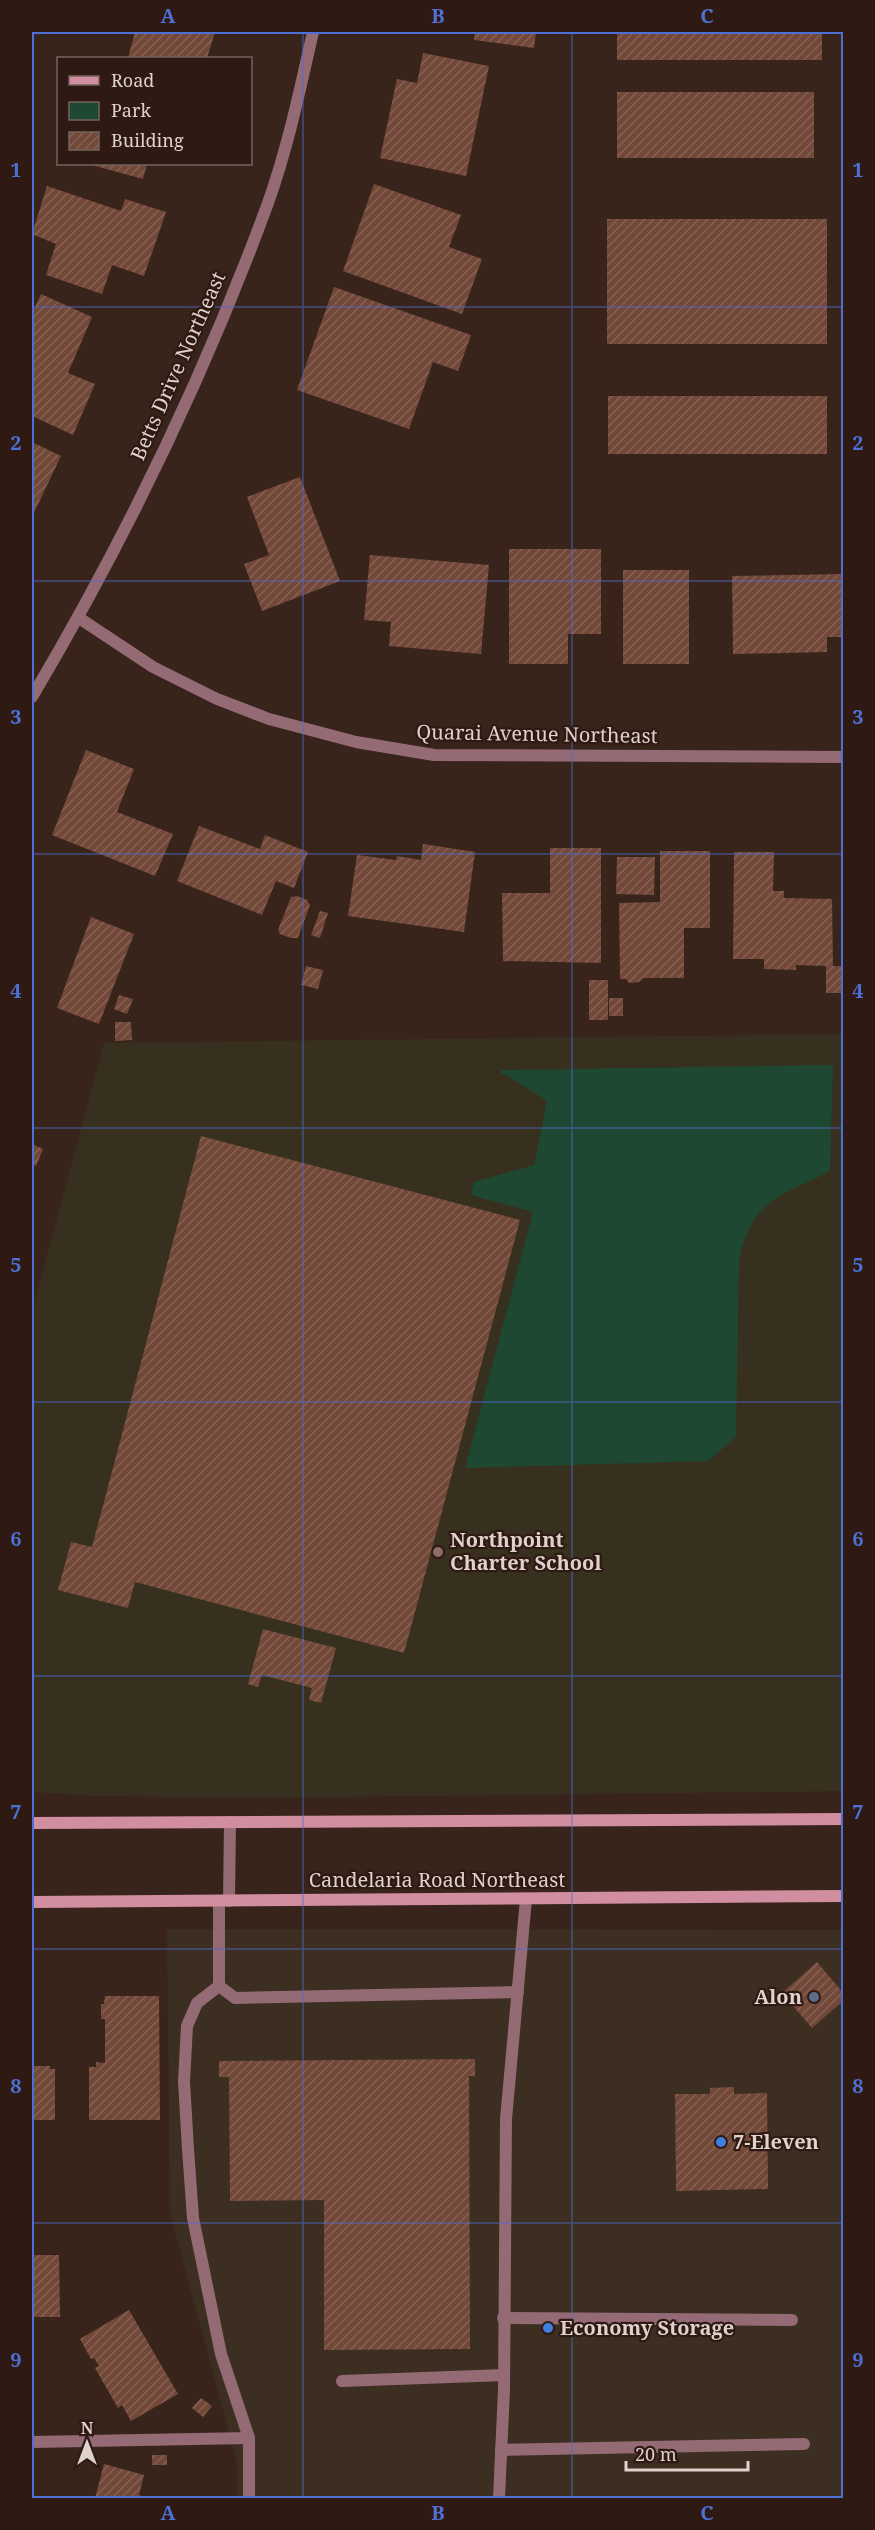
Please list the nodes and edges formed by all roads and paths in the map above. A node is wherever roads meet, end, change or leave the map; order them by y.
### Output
1 (313, 32) edge
2 (79, 618) junction
3 (32, 697) edge
4 (843, 757) edge
5 (843, 1819) edge
6 (230, 1822) junction
7 (32, 1823) edge
8 (843, 1896) edge
9 (526, 1899) junction
10 (224, 1900) junction
11 (32, 1902) edge
12 (219, 1986) junction
13 (518, 1992) junction
14 (503, 2318) junction
15 (792, 2320) dead end
16 (504, 2375) junction
17 (342, 2381) dead end
18 (249, 2438) junction
19 (32, 2442) edge
20 (804, 2444) dead end
21 (501, 2450) junction
22 (249, 2499) edge
23 (499, 2499) edge

1 - 2 street, Betts Drive Northeast
2 - 3 street, Betts Drive Northeast
2 - 4 street, Quarai Avenue Northeast
5 - 6 main road
6 - 7 main road
6 - 10 street
8 - 9 main road, Candelaria Road Northeast
9 - 10 main road, Candelaria Road Northeast
9 - 13 street
10 - 11 main road, Candelaria Road Northeast
10 - 12 street
12 - 13 street
12 - 18 street
13 - 14 street
14 - 15 street
14 - 16 street
16 - 17 street
16 - 21 street
18 - 19 street
18 - 22 street
20 - 21 street
21 - 23 street

